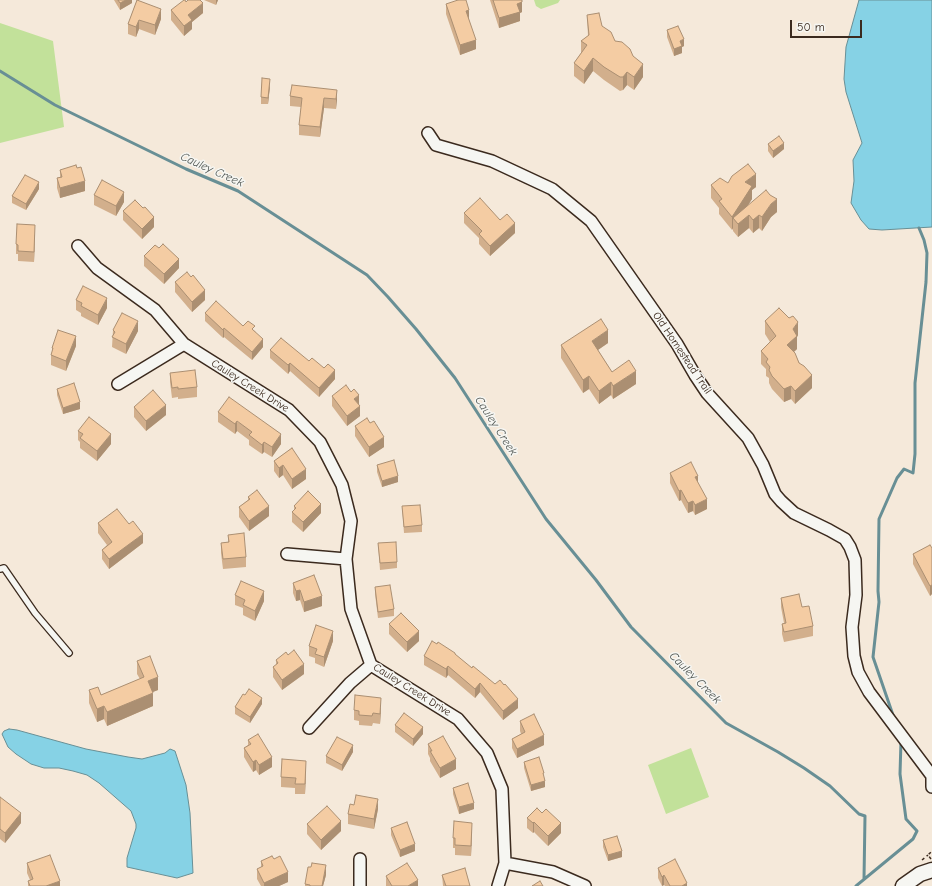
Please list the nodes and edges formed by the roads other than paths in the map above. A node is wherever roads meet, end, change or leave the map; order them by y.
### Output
1 (428, 133) dead end
2 (78, 246) dead end
3 (184, 344) junction
4 (118, 384) dead end
5 (287, 554) dead end
6 (346, 559) junction
7 (0, 569) edge
8 (69, 653) dead end
9 (371, 665) junction
10 (309, 728) dead end
11 (932, 776) edge
12 (932, 787) edge
13 (360, 859) dead end
14 (932, 860) edge
15 (505, 863) junction
16 (926, 872) edge
17 (360, 886) edge
18 (498, 886) edge
19 (585, 886) edge
20 (903, 886) edge

1 - 11 street, Old Homestead Trail
2 - 3 street, Cauley Creek Drive
3 - 4 street
3 - 6 street, Cauley Creek Drive
5 - 6 street
6 - 9 street, Cauley Creek Drive
7 - 8 lane
9 - 10 street
9 - 15 street, Cauley Creek Drive
11 - 12 street
13 - 17 street
14 - 16 street
15 - 18 street, Cauley Creek Drive
15 - 19 street
16 - 20 street

